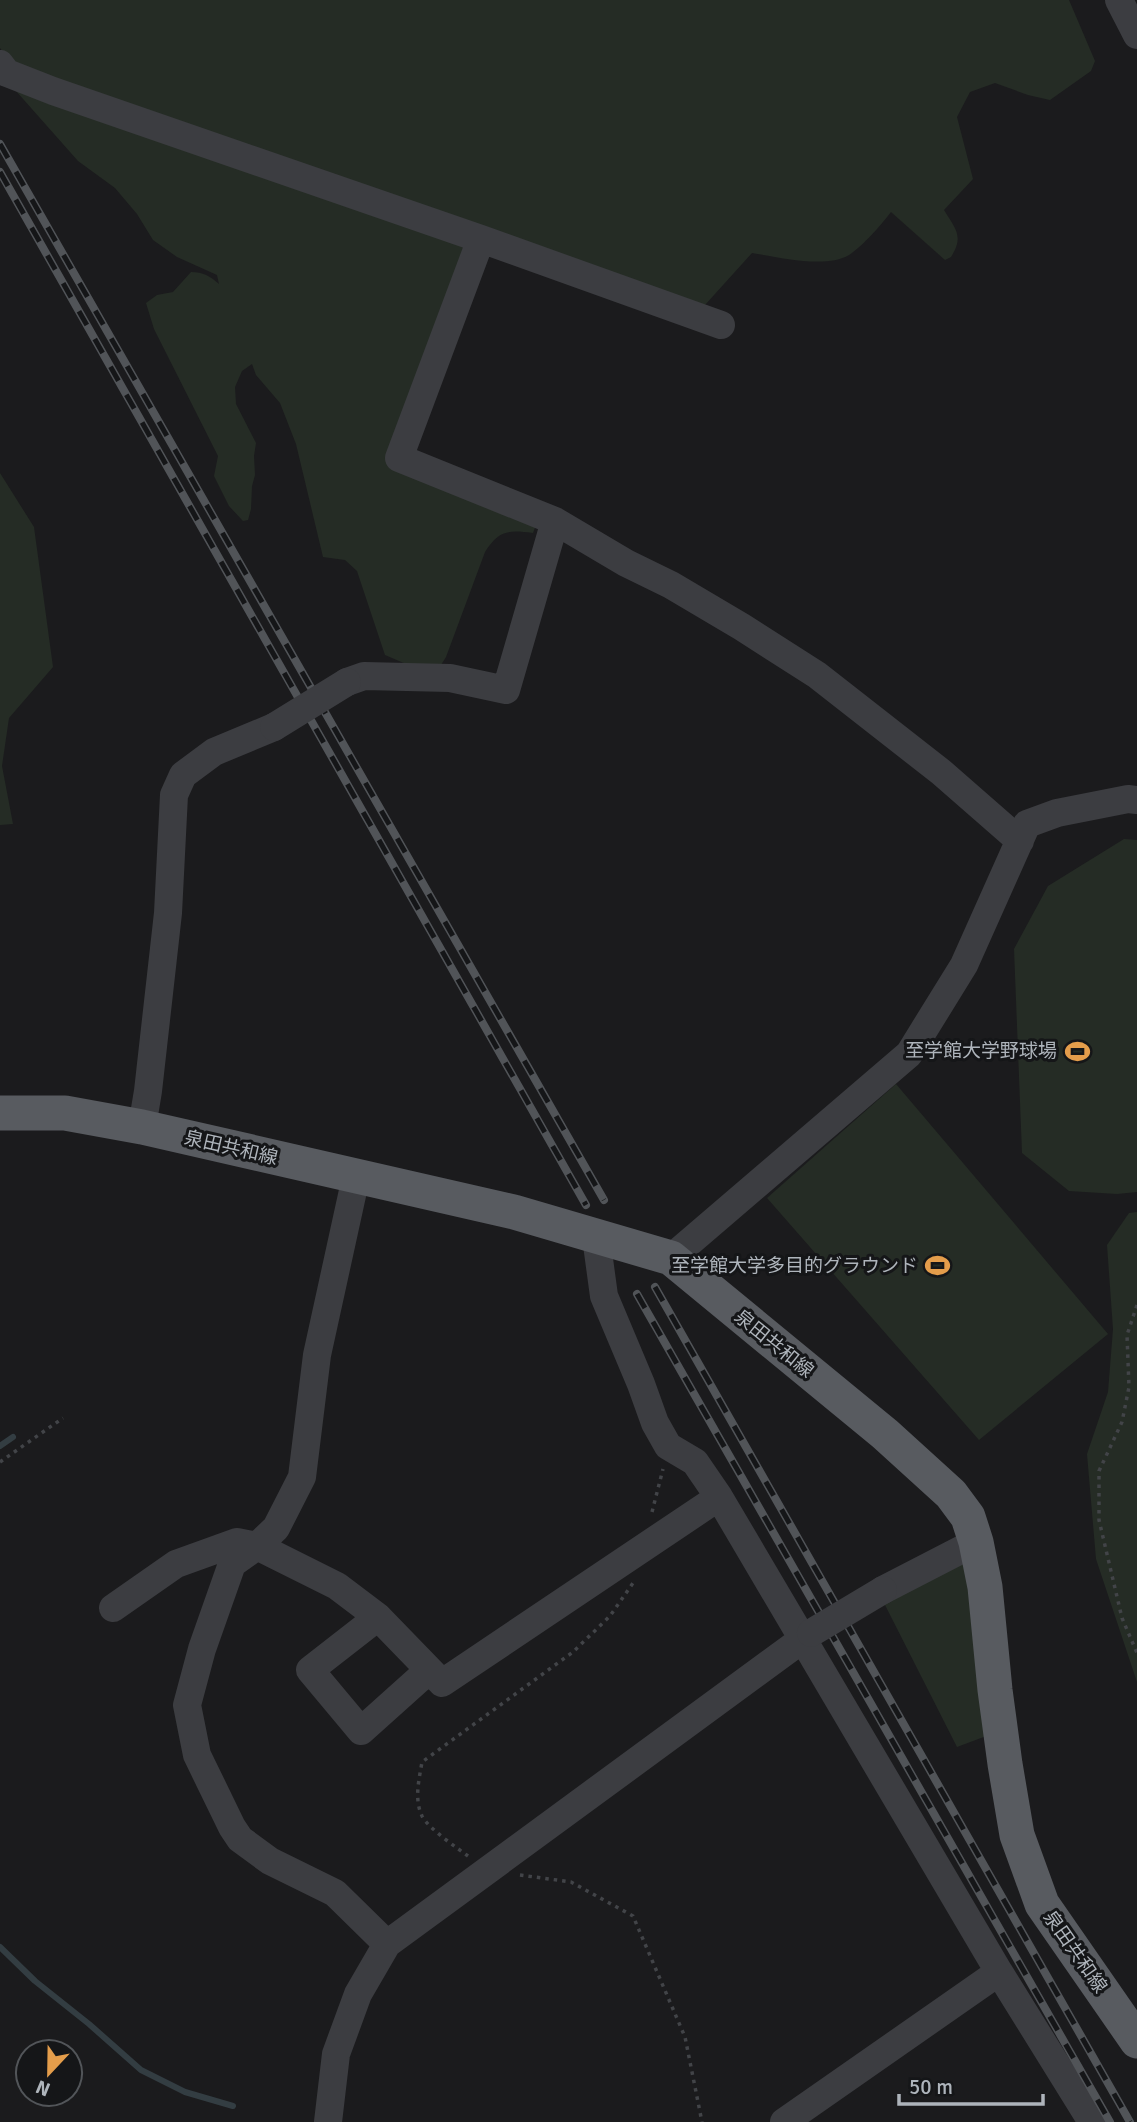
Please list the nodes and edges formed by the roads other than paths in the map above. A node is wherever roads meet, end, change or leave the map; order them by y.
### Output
1 (1119, 0) edge
2 (1137, 35) edge
3 (0, 64) edge
4 (481, 239) junction
5 (721, 325) dead end
6 (555, 521) junction
7 (1137, 800) edge
8 (1020, 841) junction
9 (0, 1113) edge
10 (142, 1127) junction
11 (356, 1177) junction
12 (596, 1237) junction
13 (671, 1258) junction
14 (719, 1497) junction
15 (976, 1542) junction
16 (257, 1546) junction
17 (113, 1608) dead end
18 (378, 1617) junction
19 (807, 1636) junction
20 (429, 1671) junction
21 (387, 1944) junction
22 (999, 1972) junction
23 (1137, 2041) edge
24 (328, 2122) edge
25 (784, 2122) edge
26 (1092, 2122) edge

1 - 2 street
3 - 4 street
4 - 5 street
4 - 6 street
6 - 8 street
6 - 10 street, bridge
7 - 8 street
8 - 13 street
9 - 10 main road, 泉田共和線
10 - 11 main road, 泉田共和線
11 - 12 main road, 泉田共和線
11 - 16 street
12 - 13 main road, 泉田共和線
12 - 14 street
13 - 15 main road, 泉田共和線
14 - 19 street
14 - 20 street
15 - 19 street, bridge
15 - 23 main road, 泉田共和線
16 - 17 street
16 - 18 street
16 - 21 street
18 - 20 street
18 - 20 street
19 - 21 street
19 - 22 street
21 - 24 street
22 - 25 street
22 - 26 street

